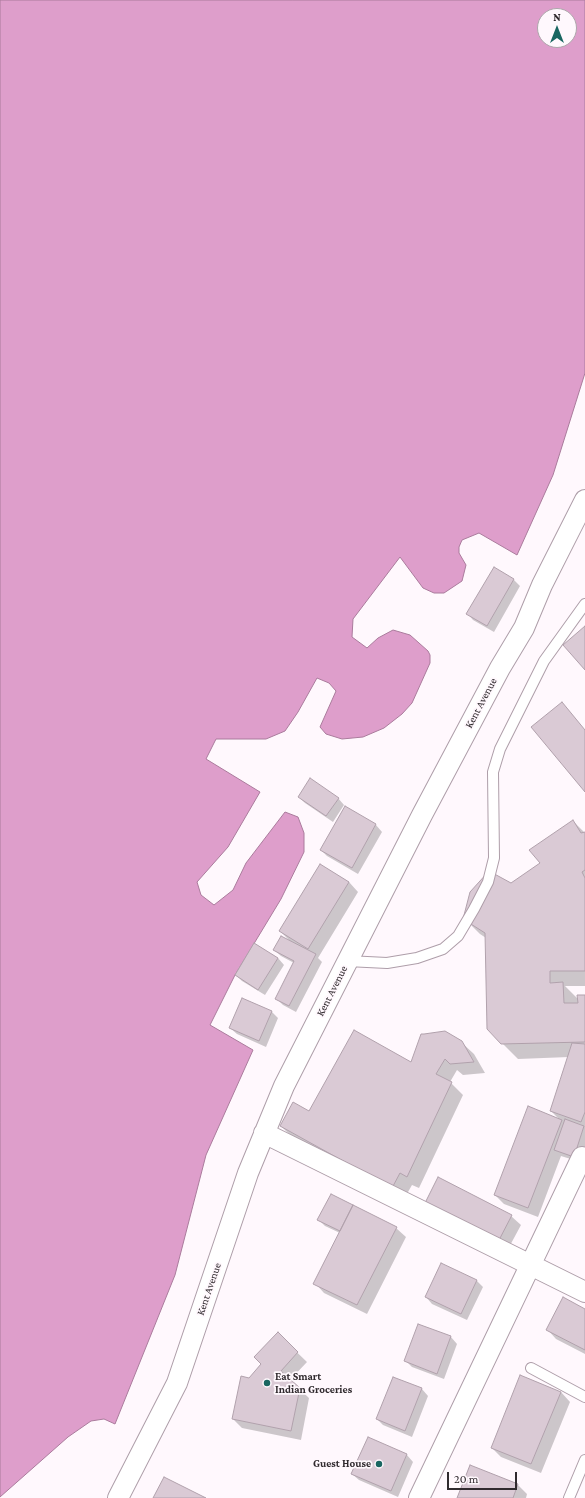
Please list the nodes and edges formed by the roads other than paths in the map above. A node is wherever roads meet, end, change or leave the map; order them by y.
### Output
1 (585, 500) edge
2 (585, 604) edge
3 (348, 961) junction
4 (264, 1133) junction
5 (582, 1157) dead end
6 (530, 1265) junction
7 (585, 1292) edge
8 (531, 1368) dead end
9 (585, 1397) edge
10 (585, 1460) edge
11 (118, 1498) edge
12 (418, 1498) edge
13 (569, 1498) edge

1 - 3 street, Kent Avenue
2 - 3 lane
3 - 4 street, Kent Avenue
4 - 6 street
4 - 11 street, Kent Avenue
5 - 6 street
6 - 7 street
6 - 12 street
8 - 9 lane
10 - 13 lane

